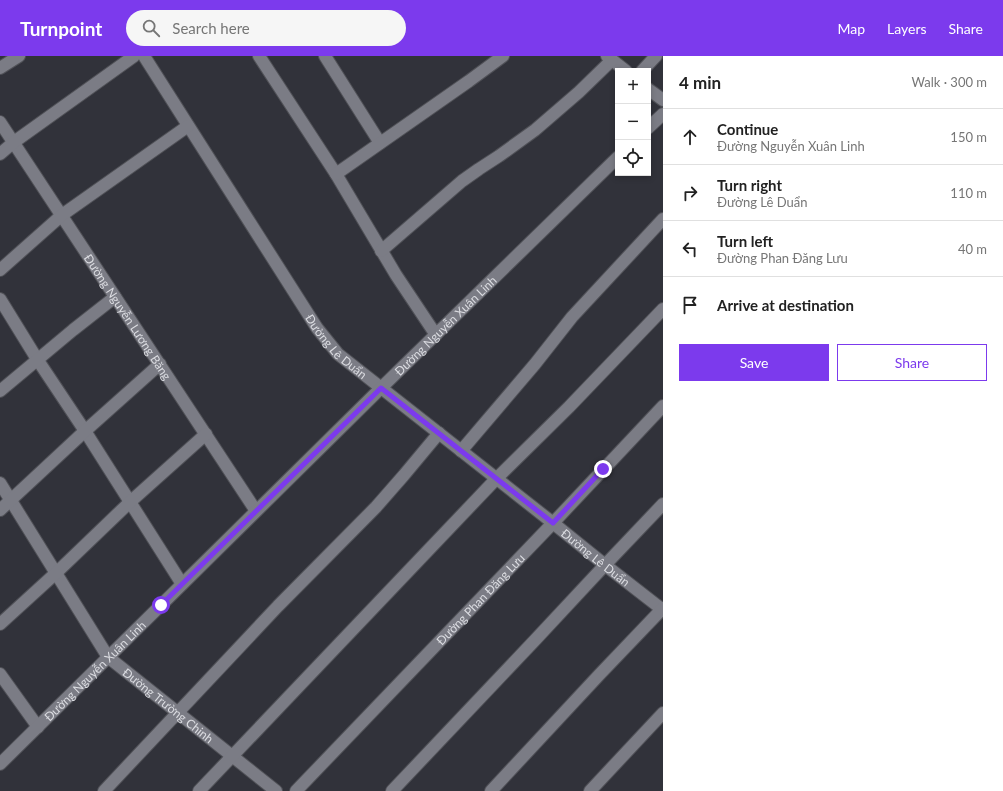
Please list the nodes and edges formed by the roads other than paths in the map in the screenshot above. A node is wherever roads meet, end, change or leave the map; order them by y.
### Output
1 (19, 56) edge
2 (134, 56) edge
3 (144, 56) edge
4 (259, 56) edge
5 (325, 56) edge
6 (503, 56) edge
7 (656, 56) edge
8 (610, 58) edge
9 (0, 68) edge
10 (622, 68) edge
11 (645, 68) edge
12 (651, 90) edge
13 (663, 100) edge
14 (663, 114) edge
15 (0, 122) edge
16 (651, 125) edge
17 (188, 126) junction
18 (14, 142) junction
19 (380, 143) junction
20 (0, 154) edge
21 (615, 160) edge
22 (336, 174) junction
23 (62, 215) junction
24 (663, 219) edge
25 (381, 251) junction
26 (0, 270) edge
27 (115, 298) junction
28 (0, 299) edge
29 (663, 309) edge
30 (436, 335) junction
31 (37, 359) junction
32 (160, 364) junction
33 (381, 388) junction
34 (0, 391) edge
35 (663, 406) edge
36 (85, 431) junction
37 (438, 433) junction
38 (206, 434) junction
39 (461, 450) junction
40 (497, 478) junction
41 (0, 483) edge
42 (10, 500) junction
43 (130, 502) junction
44 (663, 504) edge
45 (0, 510) edge
46 (256, 511) junction
47 (553, 523) junction
48 (605, 565) junction
49 (56, 573) junction
50 (182, 584) junction
51 (663, 609) edge
52 (0, 624) edge
53 (108, 657) junction
54 (0, 674) edge
55 (178, 712) junction
56 (663, 713) edge
57 (38, 727) junction
58 (232, 756) junction
59 (0, 764) edge
60 (104, 791) edge
61 (199, 791) edge
62 (276, 791) edge
63 (296, 791) edge
64 (392, 791) edge
65 (492, 791) edge
66 (590, 791) edge

1 - 9 street
2 - 18 street
3 - 17 street, Đường Lê Duẩn
4 - 22 street
5 - 19 street
6 - 19 street
7 - 11 street
8 - 10 street
8 - 25 street
12 - 13 street
14 - 16 street
15 - 18 street, Đường Nguyễn Lương Băng
17 - 23 street
17 - 33 street, Đường Lê Duẩn
18 - 20 street
18 - 23 street, Đường Nguyễn Lương Băng
19 - 22 street
21 - 30 street, Đường Nguyễn Xuân Linh
22 - 25 street
23 - 26 street
23 - 27 street, Đường Nguyễn Lương Băng
24 - 39 street
25 - 30 street
27 - 31 street
27 - 32 street, Đường Nguyễn Lương Băng
28 - 31 street
29 - 40 street
30 - 33 street, Đường Nguyễn Xuân Linh
31 - 34 street
31 - 36 street
32 - 36 street
32 - 38 street, Đường Nguyễn Lương Băng
33 - 37 street, Đường Lê Duẩn
33 - 46 street, Đường Nguyễn Xuân Linh
35 - 47 street, Đường Phan Đăng Lưu
36 - 42 street
36 - 43 street
37 - 39 street, Đường Lê Duẩn
37 - 55 street
38 - 43 street
38 - 46 street, Đường Nguyễn Lương Băng
39 - 40 street, Đường Lê Duẩn
40 - 47 street, Đường Lê Duẩn
40 - 58 street
41 - 42 street, Đường Trường Chinh
42 - 45 street
42 - 49 street, Đường Trường Chinh
43 - 49 street
43 - 50 street
44 - 48 street
46 - 50 street, Đường Nguyễn Xuân Linh
47 - 48 street, Đường Lê Duẩn
47 - 63 street, Đường Phan Đăng Lưu
48 - 51 street, Đường Lê Duẩn
48 - 64 street
49 - 52 street
49 - 53 street, Đường Trường Chinh
50 - 53 street, Đường Nguyễn Xuân Linh
51 - 65 street
53 - 55 street, Đường Trường Chinh
53 - 57 street, Đường Nguyễn Xuân Linh
54 - 57 street
55 - 58 street, Đường Trường Chinh
55 - 60 street
56 - 66 street
57 - 59 street, Đường Nguyễn Xuân Linh
58 - 61 street
58 - 62 street, Đường Trường Chinh

